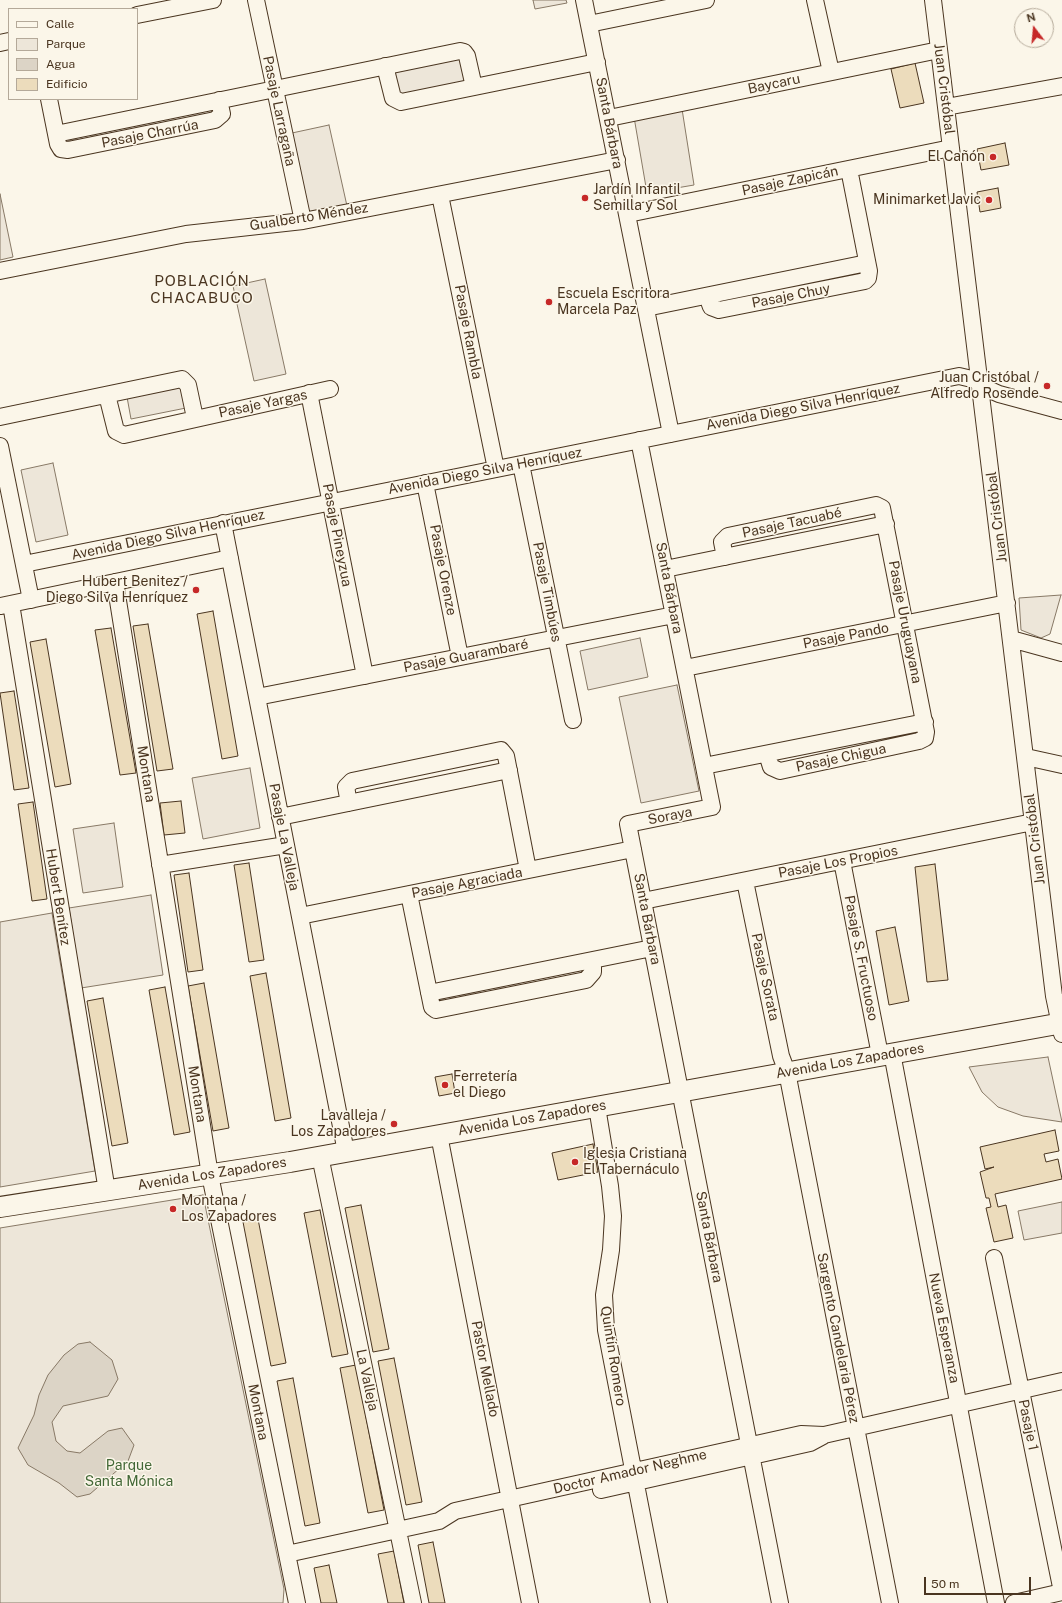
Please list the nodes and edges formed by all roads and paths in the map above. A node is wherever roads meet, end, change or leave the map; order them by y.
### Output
1 (213, 0) edge
2 (256, 0) edge
3 (584, 0) edge
4 (706, 0) edge
5 (815, 0) edge
6 (933, 0) edge
7 (649, 6) edge
8 (138, 15) edge
9 (589, 24) junction
10 (939, 50) junction
11 (597, 62) junction
12 (385, 66) junction
13 (830, 72) junction
14 (1062, 86) edge
15 (474, 87) junction
16 (274, 88) junction
17 (49, 100) edge
18 (219, 100) junction
19 (946, 107) junction
20 (609, 118) junction
21 (56, 134) junction
22 (951, 148) junction
23 (617, 160) junction
24 (849, 169) junction
25 (440, 195) junction
26 (628, 214) junction
27 (303, 221) junction
28 (0, 271) edge
29 (646, 308) junction
30 (981, 384) junction
31 (330, 389) dead end
32 (309, 393) junction
33 (107, 395) junction
34 (1062, 411) edge
35 (0, 417) edge
36 (196, 418) junction
37 (671, 434) junction
38 (639, 440) junction
39 (0, 446) edge
40 (521, 464) junction
41 (496, 469) junction
42 (425, 482) junction
43 (330, 502) junction
44 (880, 506) joint
45 (223, 523) junction
46 (886, 524) junction
47 (724, 557) junction
48 (230, 558) junction
49 (24, 564) junction
50 (665, 569) junction
51 (115, 582) junction
52 (30, 600) junction
53 (1007, 603) junction
54 (5, 605) edge
55 (674, 615) junction
56 (905, 624) junction
57 (556, 638) junction
58 (1012, 639) junction
59 (1061, 648) edge
60 (460, 657) junction
61 (685, 668) junction
62 (365, 676) junction
63 (257, 697) junction
64 (573, 720) dead end
65 (925, 722) junction
66 (925, 738) joint
67 (767, 754) junction
68 (1026, 757) junction
69 (704, 766) junction
70 (1062, 766) edge
71 (712, 807) joint
72 (280, 817) junction
73 (1033, 822) junction
74 (628, 824) joint
75 (286, 845) junction
76 (633, 849) junction
77 (842, 861) junction
78 (160, 865) junction
79 (528, 870) junction
80 (745, 881) junction
81 (409, 894) junction
82 (643, 901) junction
83 (300, 916) junction
84 (652, 948) junction
85 (1061, 1027) edge
86 (886, 1054) junction
87 (787, 1072) junction
88 (680, 1092) junction
89 (597, 1106) junction
90 (439, 1135) junction
91 (346, 1152) junction
92 (320, 1156) junction
93 (210, 1175) junction
94 (107, 1191) junction
95 (0, 1207) edge
96 (994, 1258) dead end
97 (1062, 1381) edge
98 (1021, 1390) junction
99 (958, 1404) junction
100 (856, 1428) junction
101 (750, 1451) junction
102 (635, 1477) junction
103 (511, 1504) junction
104 (398, 1530) junction
105 (287, 1554) junction
106 (1062, 1592) edge
107 (298, 1603) edge
108 (413, 1603) edge
109 (530, 1603) edge
110 (659, 1603) edge
111 (780, 1603) edge
112 (890, 1603) edge
113 (996, 1603) edge
114 (1014, 1603) edge

1 - 8 street
2 - 16 street, Pasaje Larragaña
3 - 9 street, Santa Bárbara
4 - 7 street
5 - 13 street
6 - 10 street, Juan Cristóbal
7 - 9 street
9 - 11 street, Santa Bárbara
10 - 13 street, Baycaru
10 - 19 street, Juan Cristóbal
11 - 15 street
11 - 20 street, Santa Bárbara
12 - 15 street, Pasaje Charrúa
12 - 15 street
12 - 16 street, Pasaje Charrúa
13 - 20 street, Baycaru
14 - 19 street
16 - 18 street, Pasaje Charrúa
16 - 27 street, Pasaje Larragaña
17 - 21 street
18 - 21 street, Pasaje Charrúa
18 - 21 street, Pasaje Charrúa
19 - 22 street, Juan Cristóbal
20 - 23 street, Santa Bárbara
22 - 24 street, Pasaje Zapicán
22 - 30 street, Juan Cristóbal
23 - 25 street, Gualberto Méndez
23 - 26 street, Santa Bárbara
24 - 26 street, Pasaje Zapicán
24 - 29 street, Pasaje Chuy
25 - 27 street, Gualberto Méndez
25 - 41 street, Pasaje Rambla
26 - 29 street, Santa Bárbara
27 - 28 street, Gualberto Méndez
29 - 37 street, Santa Bárbara
30 - 34 street, Avenida Diego Silva Henríquez
30 - 37 street, Avenida Diego Silva Henríquez
30 - 53 street, Juan Cristóbal
31 - 32 street, Pasaje Yargas
32 - 36 street, Pasaje Yargas
32 - 43 street, Pasaje Pineyzua
33 - 35 street
33 - 36 street
33 - 36 street, Pasaje Yargas
37 - 38 street, Avenida Diego Silva Henríquez
38 - 40 street, Avenida Diego Silva Henríquez
38 - 50 street, Santa Bárbara
39 - 49 street
40 - 41 street, Avenida Diego Silva Henríquez
40 - 57 street, Pasaje Timbúes
41 - 42 street, Avenida Diego Silva Henríquez
42 - 43 street, Avenida Diego Silva Henríquez
42 - 60 street, Pasaje Orenze
43 - 45 street, Avenida Diego Silva Henríquez
43 - 62 street, Pasaje Pineyzua
44 - 46 street, Pasaje Uruguayana
44 - 47 street, Pasaje Tacuabé
45 - 48 street, Pasaje La Valleja
45 - 49 street, Avenida Diego Silva Henríquez
46 - 47 street, Pasaje Tacuabé
46 - 56 street, Pasaje Uruguayana
47 - 50 street, Pasaje Tacuabé
48 - 51 street
48 - 63 street, Pasaje La Valleja
49 - 52 street
50 - 55 street, Santa Bárbara
51 - 52 street
51 - 78 street, Montana
52 - 54 street
53 - 56 street, Pasaje Pando
53 - 58 street, Juan Cristóbal
54 - 94 street, Hubert Benítez
55 - 57 street, Pasaje Guarambaré
55 - 61 street, Santa Bárbara
56 - 61 street, Pasaje Pando
56 - 65 street, Pasaje Uruguayana
57 - 60 street, Pasaje Guarambaré
57 - 64 street, Pasaje Timbúes
58 - 59 street
58 - 68 street, Juan Cristóbal
60 - 62 street, Pasaje Guarambaré
61 - 69 street, Santa Bárbara
62 - 63 street, Pasaje Guarambaré
63 - 72 street, Pasaje La Valleja
65 - 66 street, Pasaje Uruguayana
65 - 67 street, Pasaje Chigua
66 - 67 street, Pasaje Chigua
67 - 69 street, Pasaje Chigua
68 - 70 street
68 - 73 street, Juan Cristóbal
69 - 71 street, Santa Bárbara
71 - 74 street, Soraya
72 - 75 street, Pasaje La Valleja
72 - 79 street
73 - 77 street, Pasaje Los Propios
73 - 85 street, Juan Cristóbal
74 - 76 street, Santa Bárbara
75 - 78 street
75 - 83 street, Pasaje La Valleja
76 - 79 street, Pasaje Agraciada
76 - 82 street, Santa Bárbara
77 - 80 street, Pasaje Los Propios
77 - 86 street, Pasaje S. Fructuoso
78 - 93 street, Montana
79 - 81 street, Pasaje Agraciada
80 - 82 street, Pasaje Los Propios
80 - 87 street, Pasaje Sorata
81 - 83 street, Pasaje Agraciada
81 - 84 street
82 - 84 street, Santa Bárbara
83 - 91 street, Pasaje La Valleja
84 - 88 street, Santa Bárbara
85 - 86 main road, Avenida Los Zapadores
86 - 87 main road, Avenida Los Zapadores
86 - 99 street, Nueva Esperanza
87 - 88 main road, Avenida Los Zapadores
87 - 100 street, Sargento Candelaria Pérez
88 - 89 main road, Avenida Los Zapadores
88 - 101 street, Santa Bárbara
89 - 90 main road, Avenida Los Zapadores
89 - 102 street, Quintín Romero
90 - 91 main road, Avenida Los Zapadores
90 - 103 street, Pastor Mellado
91 - 92 main road, Avenida Los Zapadores
92 - 93 main road, Avenida Los Zapadores
92 - 104 street, La Valleja
93 - 94 main road, Avenida Los Zapadores
93 - 105 street, Montana
94 - 95 main road, Avenida Los Zapadores
96 - 98 street, Pasaje 1
97 - 98 street, Doctor Amador Neghme
98 - 99 street, Doctor Amador Neghme
98 - 106 street, Pasaje 1
99 - 100 street, Doctor Amador Neghme
99 - 113 street, Nueva Esperanza
100 - 101 street, Doctor Amador Neghme
100 - 112 street, Sargento Candelaria Pérez
101 - 102 street, Doctor Amador Neghme
101 - 111 street, Santa Bárbara
102 - 103 street, Doctor Amador Neghme
102 - 110 street, Quintín Romero
103 - 104 street, Doctor Amador Neghme
103 - 109 street, Pastor Mellado
104 - 105 street, Doctor Amador Neghme
104 - 108 street, La Valleja
105 - 107 street, Montana
106 - 114 street

